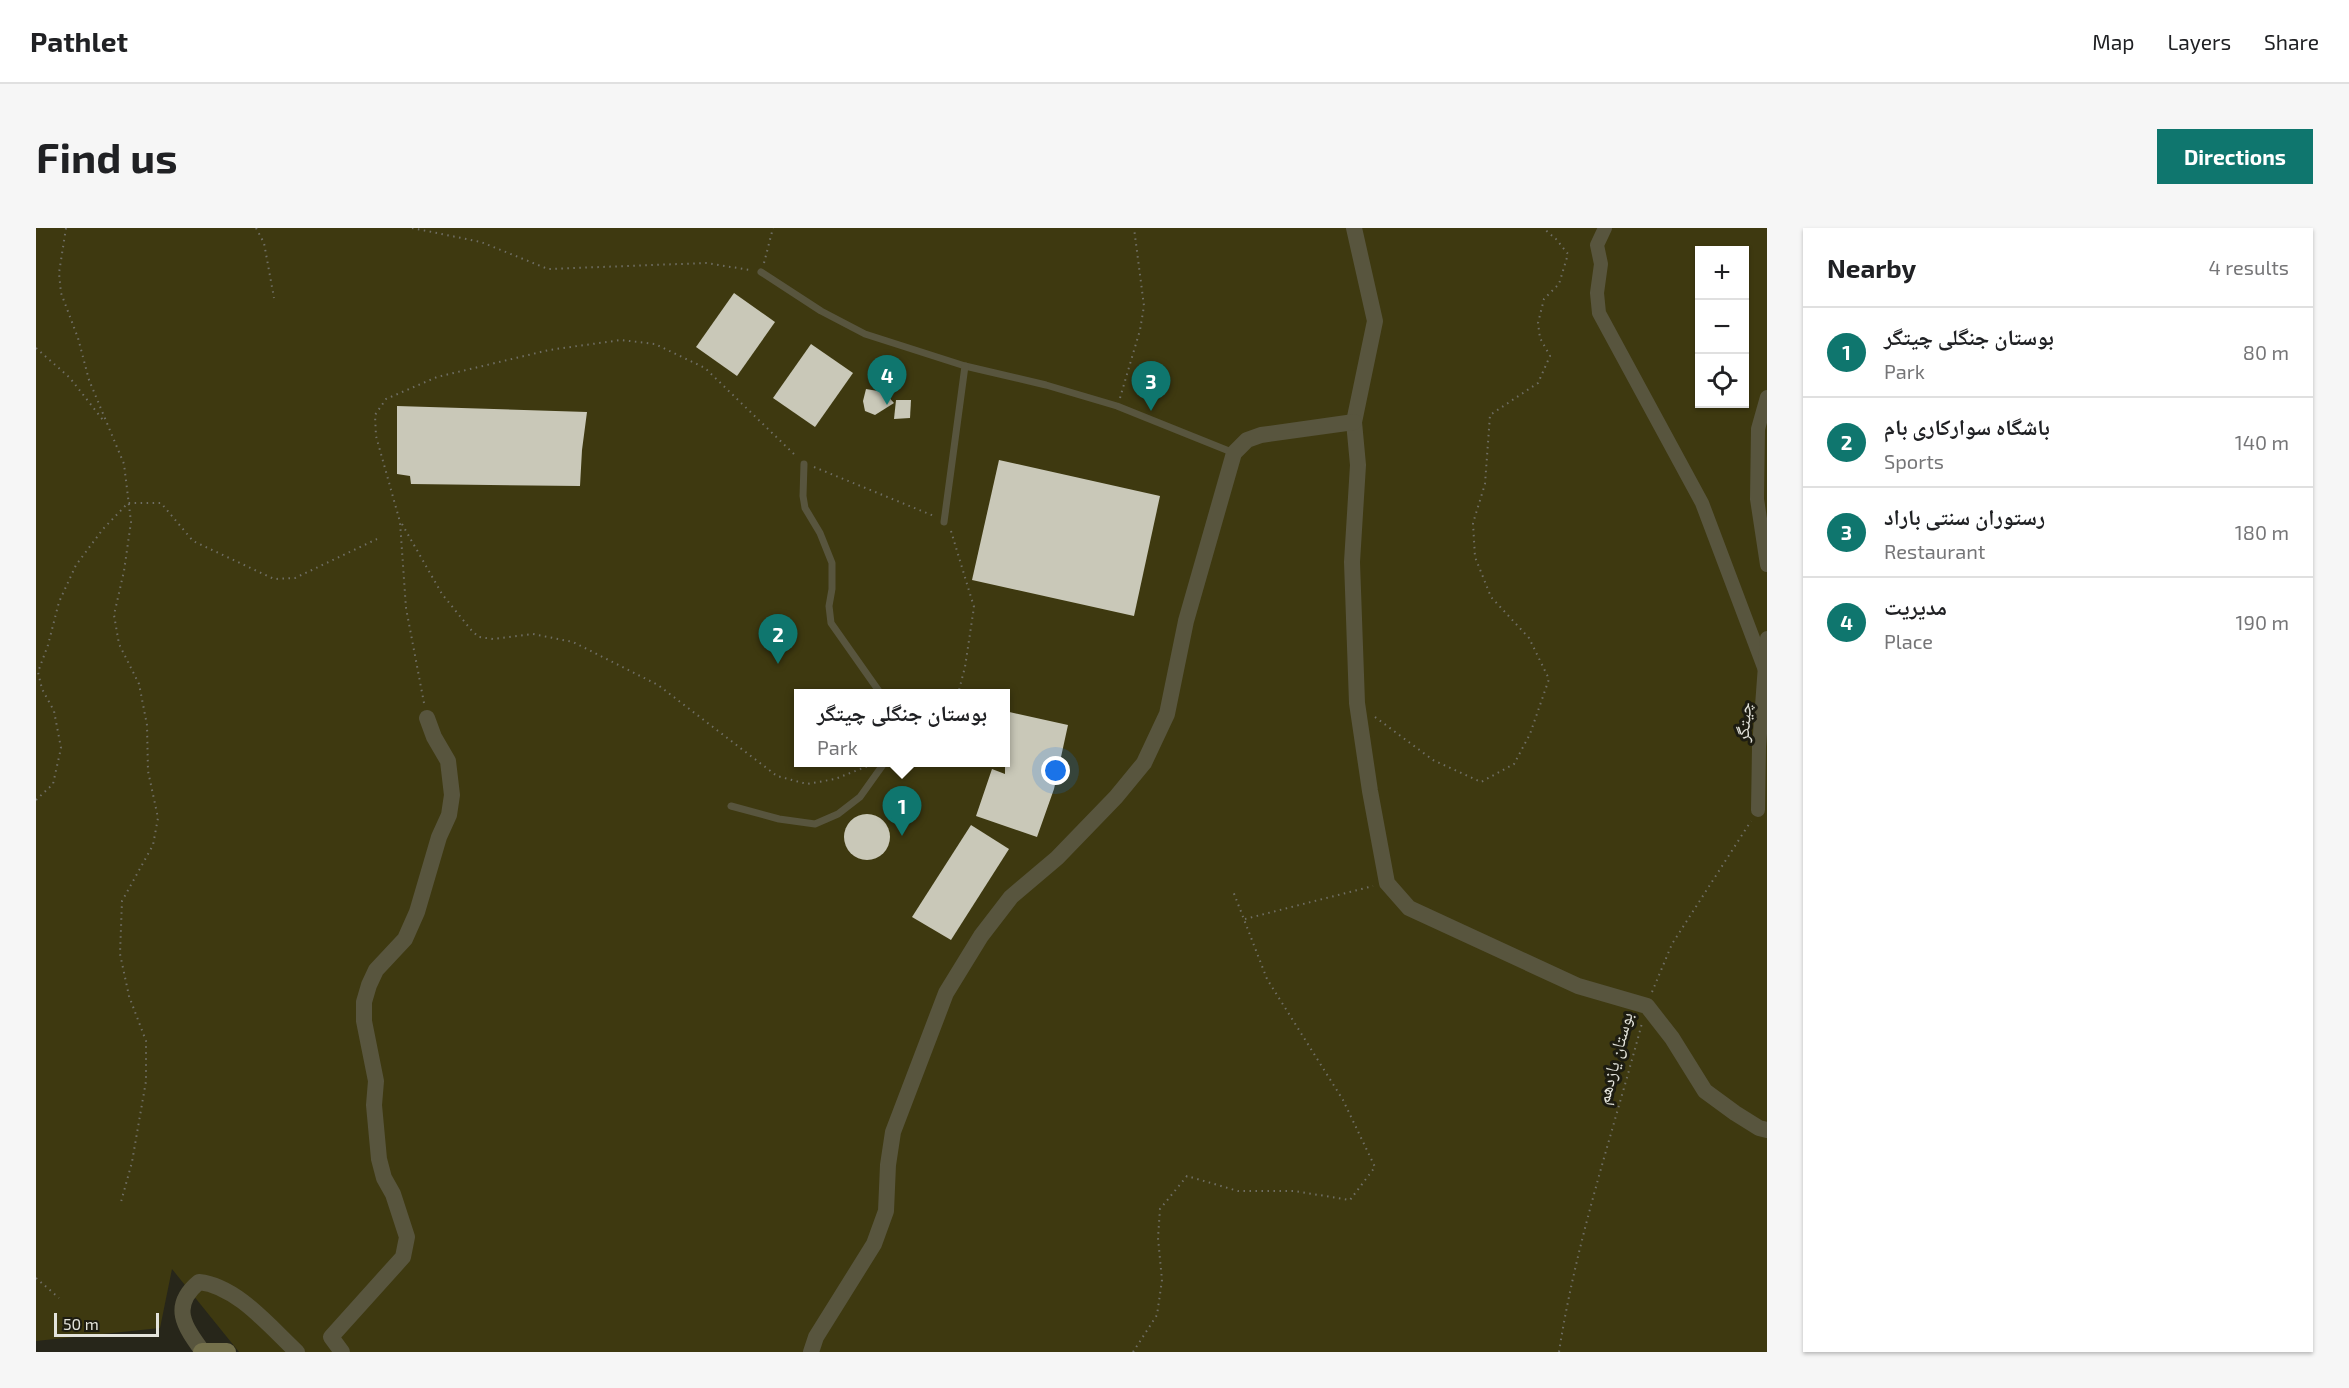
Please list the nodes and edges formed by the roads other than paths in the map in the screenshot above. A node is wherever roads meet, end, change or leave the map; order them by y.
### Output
1 (1354, 228) edge
2 (1605, 228) edge
3 (761, 272) road end
4 (965, 366) junction
5 (1767, 398) edge
6 (1354, 422) junction
7 (1234, 453) junction
8 (804, 464) road end
9 (945, 522) road end
10 (1767, 565) edge
11 (1767, 638) edge
12 (1765, 670) junction
13 (878, 689) edge
14 (427, 718) road end
15 (881, 767) edge
16 (1762, 805) edge
17 (731, 806) dead end
18 (1767, 1130) edge
19 (203, 1352) edge
20 (226, 1352) edge
21 (297, 1352) edge
22 (342, 1352) edge
23 (811, 1352) edge

1 - 6 street
2 - 12 street
3 - 4 lane
4 - 7 lane
4 - 9 lane
5 - 10 street
6 - 7 street
6 - 18 street
7 - 23 street
8 - 13 lane
11 - 12 street, چیتگر
12 - 16 street, چیتگر
14 - 22 street
15 - 17 lane
19 - 20 main road
19 - 21 street

